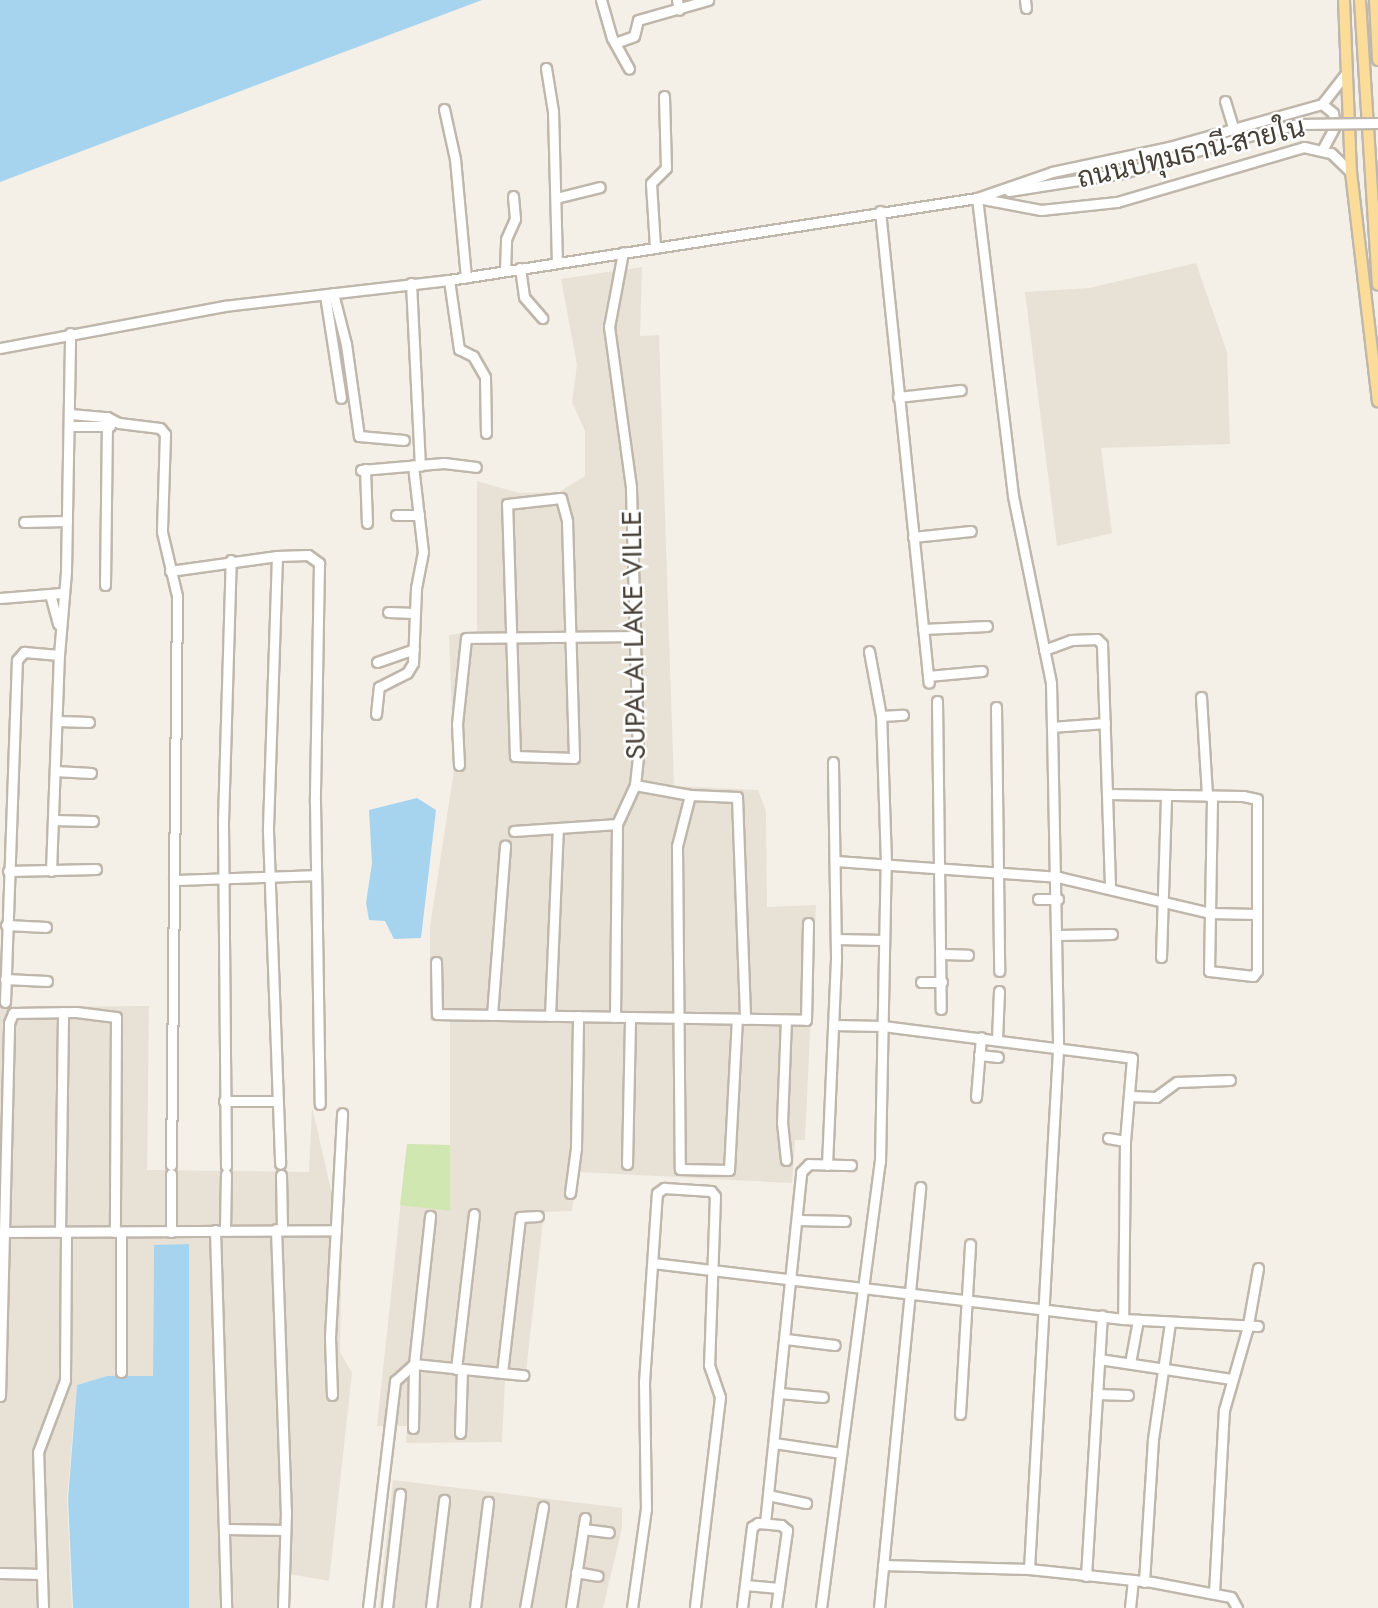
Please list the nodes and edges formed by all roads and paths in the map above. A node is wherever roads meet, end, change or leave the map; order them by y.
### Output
1 (601, 0) edge
2 (677, 0) edge
3 (708, 0) edge
4 (1344, 0) edge
5 (1350, 0) edge
6 (1360, 0) edge
7 (1376, 0) edge
8 (679, 10) junction
9 (1345, 37) junction
10 (615, 43) junction
11 (1378, 60) edge
12 (546, 68) dead end
13 (629, 69) dead end
14 (1346, 74) junction
15 (664, 96) dead end
16 (1225, 101) dead end
17 (1321, 104) junction
18 (444, 109) dead end
19 (1378, 123) edge
20 (1233, 128) junction
21 (1323, 149) junction
22 (1351, 172) junction
23 (600, 187) dead end
24 (1003, 191) junction
25 (513, 196) dead end
26 (556, 198) junction
27 (977, 198) junction
28 (880, 211) junction
29 (655, 247) junction
30 (623, 252) junction
31 (557, 263) junction
32 (520, 268) junction
33 (505, 271) junction
34 (466, 277) junction
35 (449, 280) junction
36 (411, 284) junction
37 (1378, 284) edge
38 (329, 294) junction
39 (542, 318) dead end
40 (70, 333) junction
41 (0, 348) edge
42 (961, 390) dead end
43 (898, 397) junction
44 (341, 398) dead end
45 (1378, 401) edge
46 (70, 414) junction
47 (107, 422) junction
48 (70, 426) junction
49 (486, 433) dead end
50 (404, 440) dead end
51 (416, 466) junction
52 (477, 467) dead end
53 (419, 514) junction
54 (396, 515) dead end
55 (67, 521) junction
56 (24, 522) dead end
57 (367, 523) dead end
58 (971, 531) dead end
59 (913, 537) junction
60 (277, 556) junction
61 (231, 560) junction
62 (170, 571) junction
63 (105, 584) dead end
64 (62, 593) junction
65 (50, 594) junction
66 (0, 598) edge
67 (388, 612) dead end
68 (414, 613) junction
69 (59, 626) junction
70 (987, 626) dead end
71 (923, 629) junction
72 (570, 636) junction
73 (635, 636) junction
74 (512, 637) junction
75 (414, 649) junction
76 (1044, 650) junction
77 (869, 651) dead end
78 (59, 655) junction
79 (377, 662) dead end
80 (982, 671) dead end
81 (1201, 697) dead end
82 (937, 701) dead end
83 (996, 707) dead end
84 (376, 714) dead end
85 (903, 715) dead end
86 (881, 716) junction
87 (58, 721) junction
88 (89, 722) dead end
89 (1105, 723) junction
90 (1052, 727) junction
91 (832, 762) dead end
92 (458, 765) dead end
93 (55, 771) junction
94 (91, 773) dead end
95 (635, 785) junction
96 (1107, 794) junction
97 (690, 795) junction
98 (1166, 795) junction
99 (1209, 796) junction
100 (52, 820) junction
101 (93, 821) dead end
102 (617, 824) junction
103 (558, 828) junction
104 (514, 831) dead end
105 (505, 845) dead end
106 (837, 861) junction
107 (886, 863) junction
108 (942, 868) junction
109 (96, 869) dead end
110 (8, 870) junction
111 (51, 871) junction
112 (315, 875) junction
113 (996, 876) junction
114 (269, 877) junction
115 (1058, 877) junction
116 (223, 878) junction
117 (174, 880) junction
118 (1110, 888) junction
119 (1038, 899) dead end
120 (1058, 899) junction
121 (1163, 900) junction
122 (1210, 913) junction
123 (1256, 914) junction
124 (808, 923) dead end
125 (6, 925) junction
126 (46, 927) dead end
127 (1112, 934) dead end
128 (1058, 935) junction
129 (836, 939) junction
130 (883, 940) junction
131 (944, 954) junction
132 (968, 955) dead end
133 (1161, 957) dead end
134 (436, 962) dead end
135 (999, 971) dead end
136 (5, 979) junction
137 (47, 981) dead end
138 (921, 982) dead end
139 (942, 982) junction
140 (999, 991) dead end
141 (5, 1002) dead end
142 (941, 1009) dead end
143 (63, 1012) junction
144 (492, 1015) junction
145 (550, 1016) junction
146 (579, 1016) junction
147 (615, 1017) junction
148 (630, 1017) junction
149 (682, 1018) junction
150 (741, 1019) junction
151 (786, 1020) junction
152 (833, 1025) junction
153 (883, 1026) junction
154 (981, 1037) junction
155 (997, 1039) junction
156 (1058, 1046) junction
157 (979, 1055) junction
158 (998, 1057) dead end
159 (1230, 1080) dead end
160 (1130, 1096) junction
161 (976, 1097) dead end
162 (224, 1101) junction
163 (277, 1101) junction
164 (320, 1104) dead end
165 (342, 1113) dead end
166 (1108, 1138) dead end
167 (1125, 1141) junction
168 (786, 1160) dead end
169 (280, 1164) dead end
170 (627, 1164) dead end
171 (827, 1165) junction
172 (850, 1165) dead end
173 (281, 1175) dead end
174 (920, 1187) dead end
175 (570, 1193) dead end
176 (474, 1214) dead end
177 (430, 1216) dead end
178 (538, 1216) dead end
179 (797, 1220) junction
180 (845, 1221) dead end
181 (279, 1229) junction
182 (220, 1230) junction
183 (336, 1230) junction
184 (6, 1232) junction
185 (63, 1232) junction
186 (118, 1232) junction
187 (171, 1232) junction
188 (970, 1244) dead end
189 (653, 1264) junction
190 (1258, 1268) dead end
191 (711, 1270) junction
192 (793, 1279) junction
193 (865, 1287) junction
194 (910, 1292) junction
195 (967, 1299) junction
196 (1042, 1309) junction
197 (1102, 1315) junction
198 (1123, 1319) junction
199 (1138, 1320) junction
200 (1170, 1322) junction
201 (1253, 1326) junction
202 (786, 1339) junction
203 (835, 1345) dead end
204 (1099, 1359) junction
205 (1130, 1363) junction
206 (414, 1364) junction
207 (1162, 1367) junction
208 (459, 1369) junction
209 (121, 1372) dead end
210 (502, 1373) junction
211 (523, 1375) dead end
212 (1232, 1379) junction
213 (780, 1393) junction
214 (1097, 1394) junction
215 (332, 1395) dead end
216 (1128, 1395) dead end
217 (0, 1396) edge
218 (823, 1397) dead end
219 (960, 1414) dead end
220 (413, 1428) dead end
221 (460, 1433) dead end
222 (774, 1443) junction
223 (841, 1454) junction
224 (400, 1494) dead end
225 (768, 1495) junction
226 (444, 1500) dead end
227 (488, 1502) dead end
228 (806, 1503) dead end
229 (543, 1507) dead end
230 (584, 1518) dead end
231 (765, 1523) junction
232 (227, 1529) junction
233 (285, 1530) junction
234 (583, 1530) junction
235 (610, 1532) dead end
236 (883, 1565) junction
237 (1029, 1569) junction
238 (576, 1572) junction
239 (0, 1573) edge
240 (41, 1574) junction
241 (598, 1576) dead end
242 (1086, 1576) junction
243 (1133, 1581) junction
244 (1144, 1582) junction
245 (745, 1585) junction
246 (779, 1588) junction
247 (1214, 1593) junction
248 (43, 1608) edge
249 (226, 1608) edge
250 (283, 1608) edge
251 (368, 1608) edge
252 (387, 1608) edge
253 (431, 1608) edge
254 (475, 1608) edge
255 (525, 1608) edge
256 (571, 1608) edge
257 (632, 1608) edge
258 (695, 1608) edge
259 (743, 1608) edge
260 (776, 1608) edge
261 (821, 1608) edge
262 (879, 1608) edge
263 (1130, 1608) edge
264 (1237, 1608) edge

1 - 10 street
2 - 8 street
3 - 8 street
4 - 9 main road
5 - 9 main road
6 - 37 main road
7 - 11 main road
8 - 10 street
9 - 14 main road
10 - 13 street
12 - 26 street
14 - 17 street
14 - 22 main road
15 - 29 street
16 - 20 street
17 - 20 street
17 - 21 street
18 - 34 street
19 - 24 street, ถนนปทุมธานี-สายใน, bridge
20 - 24 street
21 - 22 street
21 - 27 street
22 - 45 main road
23 - 26 street
24 - 27 street
25 - 33 street
26 - 31 street
27 - 28 street
27 - 76 street
28 - 29 street
28 - 43 street
29 - 30 street
30 - 31 street
30 - 73 street, SUPALAI LAKE VILLE
31 - 32 street
32 - 33 street
32 - 39 street
33 - 34 street
34 - 35 street
35 - 36 street
35 - 49 street
36 - 38 street
36 - 51 street
38 - 40 street
38 - 44 street
38 - 50 street
40 - 41 street
40 - 46 street
42 - 43 street
43 - 59 street
46 - 47 street
46 - 48 street
47 - 48 street
47 - 62 street
47 - 63 street
48 - 55 street
51 - 52 street
51 - 53 street
51 - 57 street
53 - 54 street
53 - 68 street
55 - 56 street
55 - 64 street
58 - 59 street
59 - 71 street
60 - 61 street
60 - 112 street
60 - 114 street
61 - 62 street
61 - 116 street
62 - 117 street
64 - 65 street
64 - 69 street
65 - 66 street
65 - 69 street
67 - 68 street
68 - 75 street
69 - 78 street
70 - 71 street
71 - 80 street
72 - 73 street
72 - 74 street
72 - 74 street
72 - 74 street
73 - 95 street, SUPALAI LAKE VILLE
74 - 92 street
75 - 79 street
75 - 84 street
76 - 89 street
76 - 90 street
77 - 86 street
78 - 87 street
78 - 110 street
81 - 99 street
82 - 108 street
83 - 113 street
85 - 86 street
86 - 107 street
87 - 88 street
87 - 93 street
89 - 90 street
89 - 96 street
90 - 115 street
91 - 106 street
93 - 94 street
93 - 100 street
95 - 97 street
95 - 102 street, SUPALAI LAKE VILLE
96 - 98 street
96 - 118 street
97 - 149 street
97 - 150 street
98 - 99 street
98 - 121 street
99 - 122 street
99 - 123 street
100 - 101 street
100 - 111 street
102 - 103 street
102 - 147 street, SUPALAI LAKE VILLE
103 - 104 street
103 - 145 street
105 - 144 street
106 - 107 street
106 - 129 street
107 - 108 street
107 - 130 street
108 - 113 street
108 - 131 street
109 - 111 street
110 - 111 street
110 - 125 street
112 - 114 street
112 - 164 street
113 - 115 street
113 - 135 street
114 - 116 street
114 - 163 street
115 - 118 street
115 - 120 street
116 - 117 street
116 - 162 street
117 - 187 street
118 - 121 street
119 - 120 street
120 - 128 street
121 - 122 street
121 - 133 street
122 - 123 street
122 - 123 street
124 - 151 street
125 - 126 street
125 - 136 street
127 - 128 street
128 - 156 street
129 - 130 street
129 - 152 street
130 - 153 street
131 - 132 street
131 - 139 street
134 - 144 street
136 - 137 street
136 - 141 street
138 - 139 street
139 - 142 street
140 - 155 street
143 - 184 street
143 - 185 street
143 - 186 street
144 - 145 street
145 - 146 street
146 - 147 street
146 - 175 street
147 - 148 street
148 - 149 street
148 - 170 street
149 - 150 street
149 - 150 street
150 - 151 street
151 - 168 street
152 - 153 street
152 - 171 street
153 - 154 street
153 - 193 street
154 - 155 street
154 - 157 street
155 - 156 street
156 - 160 street
156 - 196 street
157 - 158 street
157 - 161 street
159 - 160 street
160 - 167 street
162 - 163 street
162 - 182 street
163 - 169 street
165 - 183 street
166 - 167 street
167 - 198 street
171 - 172 street
171 - 179 street
173 - 181 street
174 - 194 street
176 - 208 street
177 - 206 street
178 - 210 street
179 - 180 street
179 - 192 street
181 - 182 street
181 - 183 street
181 - 233 street
182 - 187 street
182 - 232 street
183 - 215 street
184 - 185 street
184 - 217 street
185 - 186 street
185 - 240 street
186 - 187 street
186 - 209 street
188 - 195 street
189 - 191 street
189 - 191 street
189 - 257 street
190 - 201 street
191 - 192 street
191 - 258 street
192 - 193 street
192 - 202 street
193 - 194 street
193 - 223 street
194 - 195 street
194 - 236 street
195 - 196 street
195 - 219 street
196 - 197 street
196 - 237 street
197 - 198 street
197 - 204 street
198 - 199 street
199 - 200 street
199 - 205 street
200 - 201 street
200 - 207 street
201 - 212 street
202 - 203 street
202 - 213 street
204 - 205 street
204 - 214 street
205 - 207 street
206 - 208 street
206 - 220 street
206 - 251 street
207 - 212 street
207 - 244 street
208 - 210 street
208 - 221 street
210 - 211 street
212 - 247 street
213 - 218 street
213 - 222 street
214 - 216 street
214 - 242 street
222 - 223 street
222 - 225 street
223 - 261 street
224 - 252 street
225 - 228 street
225 - 231 street
226 - 253 street
227 - 254 street
229 - 255 street
230 - 234 street
231 - 245 street
231 - 246 street
232 - 233 street
232 - 249 street
233 - 250 street
234 - 235 street
234 - 238 street
236 - 237 street
236 - 262 street
237 - 242 street
238 - 241 street
238 - 256 street
239 - 240 street
240 - 248 street
242 - 243 street
243 - 244 street
243 - 263 street
244 - 247 street
245 - 246 street
245 - 259 street
246 - 260 street
247 - 264 street

